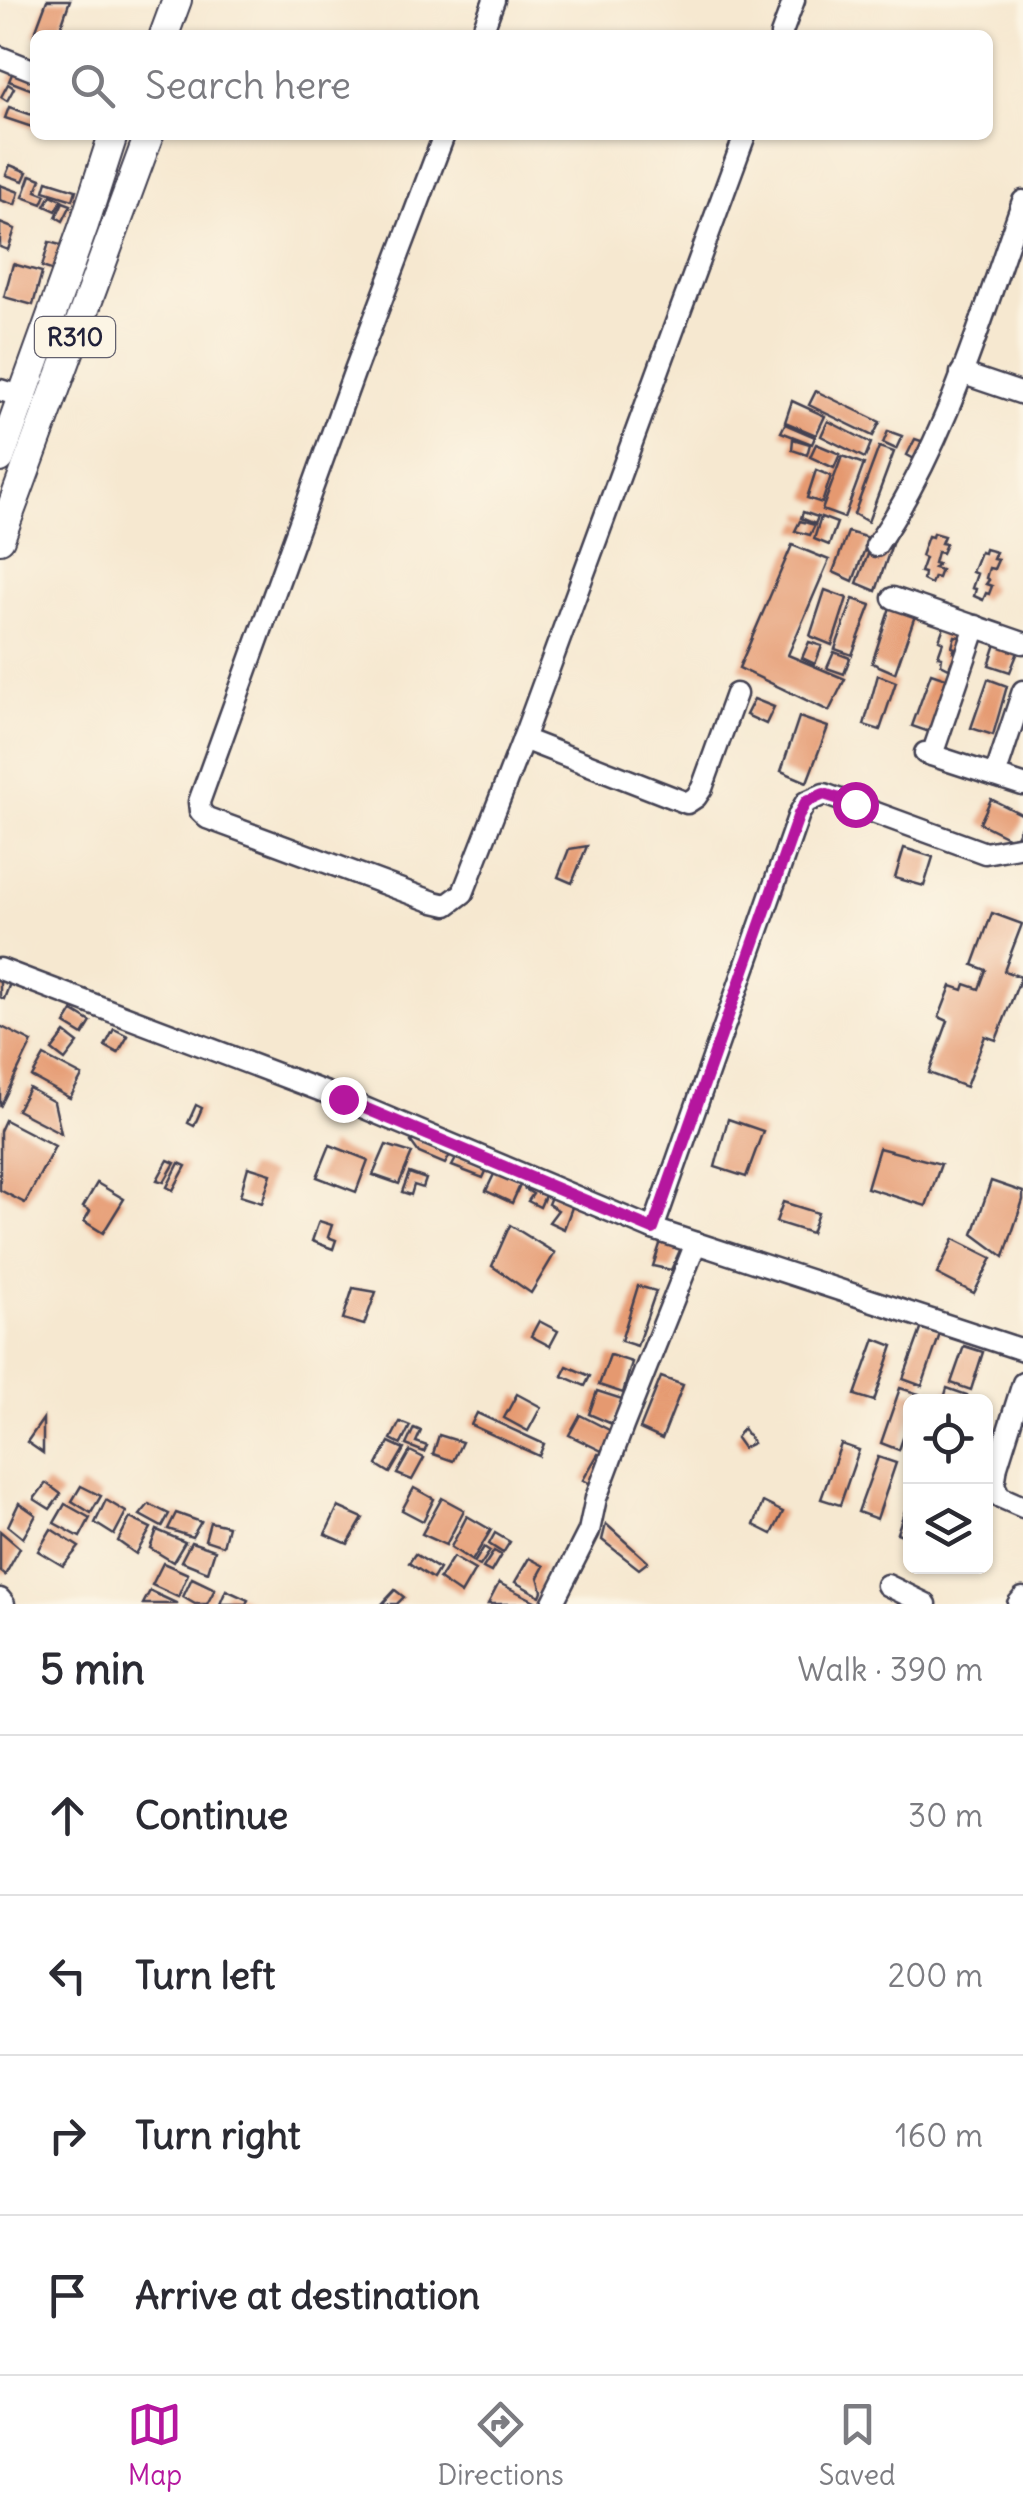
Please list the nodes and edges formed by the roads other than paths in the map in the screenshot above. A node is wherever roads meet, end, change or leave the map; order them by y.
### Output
1 (160, 0) edge
2 (176, 0) edge
3 (196, 0) edge
4 (494, 0) edge
5 (794, 0) edge
6 (150, 30) edge
7 (166, 30) edge
8 (186, 30) edge
9 (483, 30) edge
10 (784, 30) edge
11 (0, 57) edge
12 (30, 68) edge
13 (111, 140) edge
14 (128, 140) edge
15 (146, 140) edge
16 (442, 140) edge
17 (743, 140) edge
18 (1023, 201) edge
19 (961, 374) junction
20 (12, 393) edge
21 (1023, 394) edge
22 (0, 458) edge
23 (0, 499) edge
24 (0, 538) edge
25 (876, 546) dead end
26 (894, 598) dead end
27 (976, 626) junction
28 (1023, 643) edge
29 (1023, 691) edge
30 (736, 694) dead end
31 (523, 739) junction
32 (995, 776) junction
33 (1023, 785) edge
34 (1023, 846) edge
35 (0, 969) edge
36 (653, 1229) junction
37 (696, 1243) junction
38 (1023, 1350) edge
39 (1023, 1383) edge
40 (1023, 1507) edge
41 (887, 1585) dead end
42 (1023, 1598) edge
43 (552, 1604) edge
44 (926, 1604) edge
45 (1018, 1604) edge

1 - 6 main road
2 - 7 main road
3 - 8 main road
4 - 9 street
5 - 10 street
11 - 12 street
13 - 20 main road, R310
14 - 23 main road
15 - 24 main road, R310
16 - 31 street
17 - 31 street
18 - 19 street
19 - 21 street
19 - 25 street
20 - 22 main road, R310
26 - 27 street
27 - 28 street
27 - 32 street
29 - 32 street
30 - 31 street
32 - 33 street
34 - 36 street
35 - 36 street
36 - 37 street
37 - 38 street
37 - 43 street
39 - 40 street
41 - 44 street
42 - 45 street

